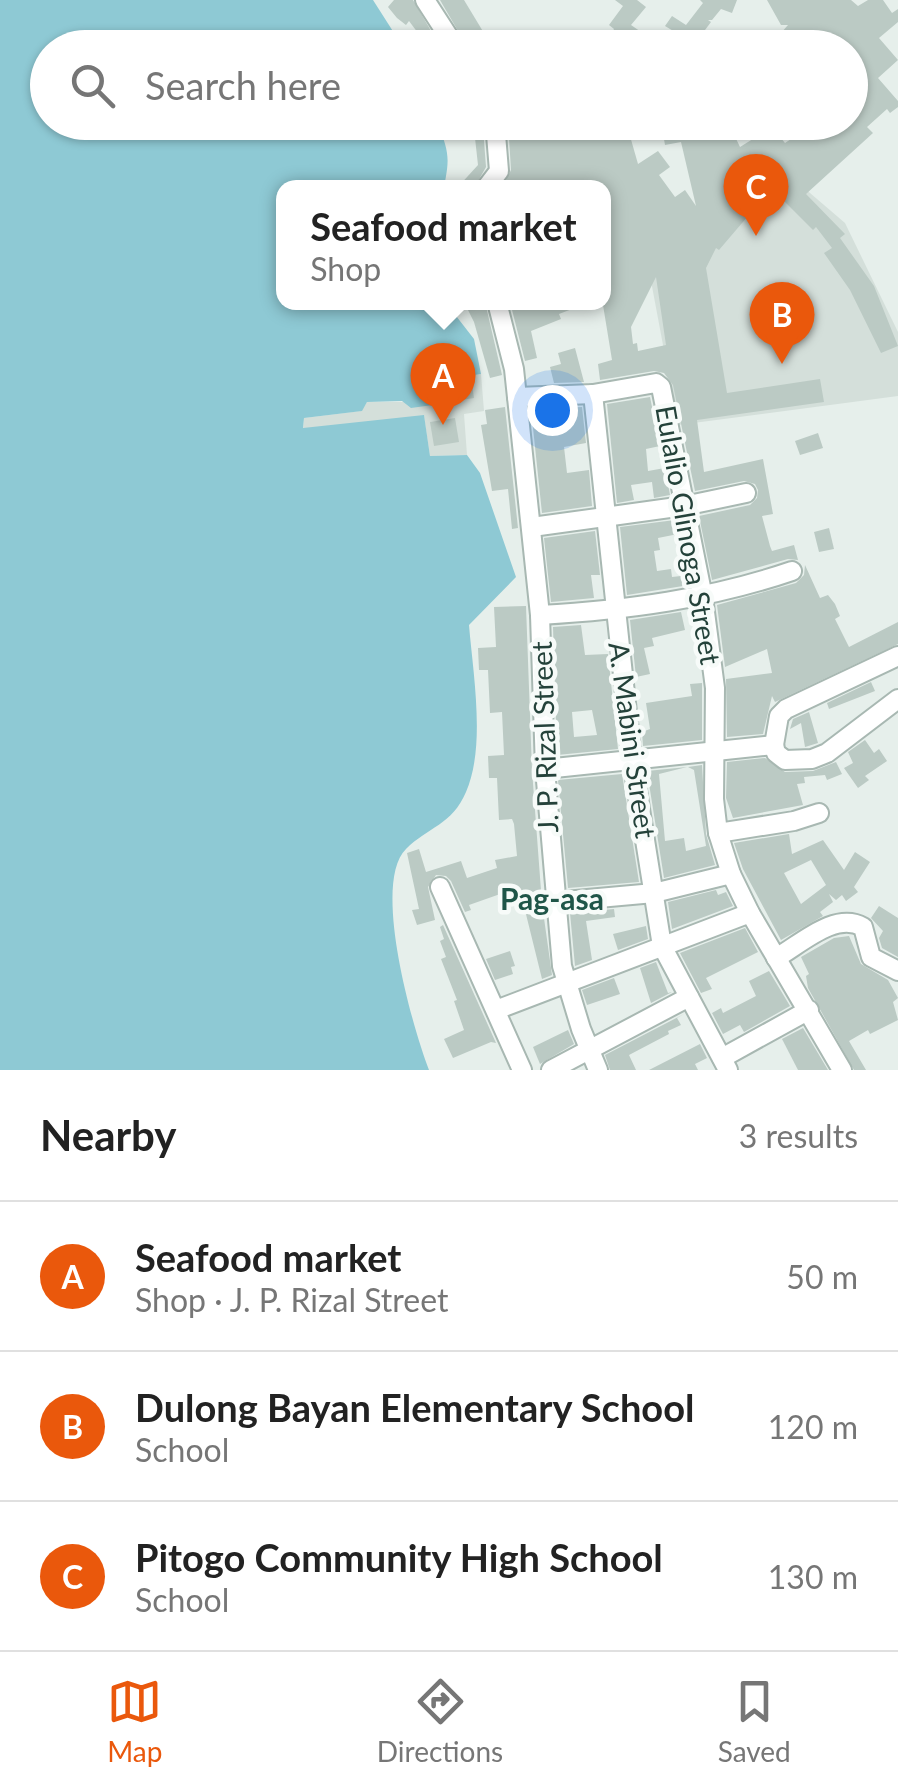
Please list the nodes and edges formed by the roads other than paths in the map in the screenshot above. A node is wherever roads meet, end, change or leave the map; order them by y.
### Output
1 (425, 0) edge
2 (444, 30) edge
3 (496, 140) edge
4 (492, 180) edge
5 (499, 310) edge
6 (593, 394) junction
7 (517, 397) junction
8 (746, 493) dead end
9 (684, 506) junction
10 (608, 517) junction
11 (532, 527) junction
12 (792, 571) dead end
13 (703, 597) junction
14 (615, 611) junction
15 (540, 615) junction
16 (898, 656) edge
17 (898, 699) edge
18 (774, 744) junction
19 (715, 750) junction
20 (632, 758) junction
21 (545, 770) junction
22 (819, 814) dead end
23 (718, 833) junction
24 (731, 874) junction
25 (440, 887) dead end
26 (654, 892) junction
27 (554, 902) junction
28 (750, 913) junction
29 (662, 946) junction
30 (776, 958) junction
31 (898, 971) edge
32 (566, 986) junction
33 (688, 996) junction
34 (496, 1010) junction
35 (809, 1010) junction
36 (590, 1052) junction
37 (725, 1064) edge
38 (522, 1070) edge
39 (551, 1070) edge
40 (598, 1070) edge
41 (842, 1070) edge

1 - 2 street
3 - 4 street
5 - 7 street, J. P. Rizal Street
6 - 7 street
6 - 9 street, Eulalio Glinoga Street
6 - 10 street, A. Mabini Street
7 - 11 street, J. P. Rizal Street
8 - 9 street
9 - 10 street
9 - 13 street, Eulalio Glinoga Street
10 - 11 street
10 - 14 street, A. Mabini Street
11 - 15 street, J. P. Rizal Street
12 - 13 street
13 - 14 street
13 - 19 street, Eulalio Glinoga Street
14 - 15 street
14 - 20 street, A. Mabini Street
15 - 21 street, J. P. Rizal Street
16 - 18 street
17 - 18 street
18 - 19 street
19 - 20 street
19 - 23 street, Eulalio Glinoga Street
20 - 21 street
20 - 26 street, A. Mabini Street
21 - 27 street, J. P. Rizal Street
22 - 23 street
23 - 24 street, Eulalio Glinoga Street
24 - 26 street
24 - 28 street, Eulalio Glinoga Street
25 - 34 street
26 - 27 street
26 - 29 street, A. Mabini Street
27 - 32 street, J. P. Rizal Street
28 - 29 street
28 - 30 street, Eulalio Glinoga Street
29 - 32 street
29 - 33 street, A. Mabini Street
30 - 31 street
30 - 35 street, Eulalio Glinoga Street
32 - 34 street
32 - 36 street, J. P. Rizal Street
33 - 36 street
33 - 37 street, A. Mabini Street
34 - 38 street
35 - 37 street
35 - 41 street, Eulalio Glinoga Street
36 - 39 street
36 - 40 street, J. P. Rizal Street

